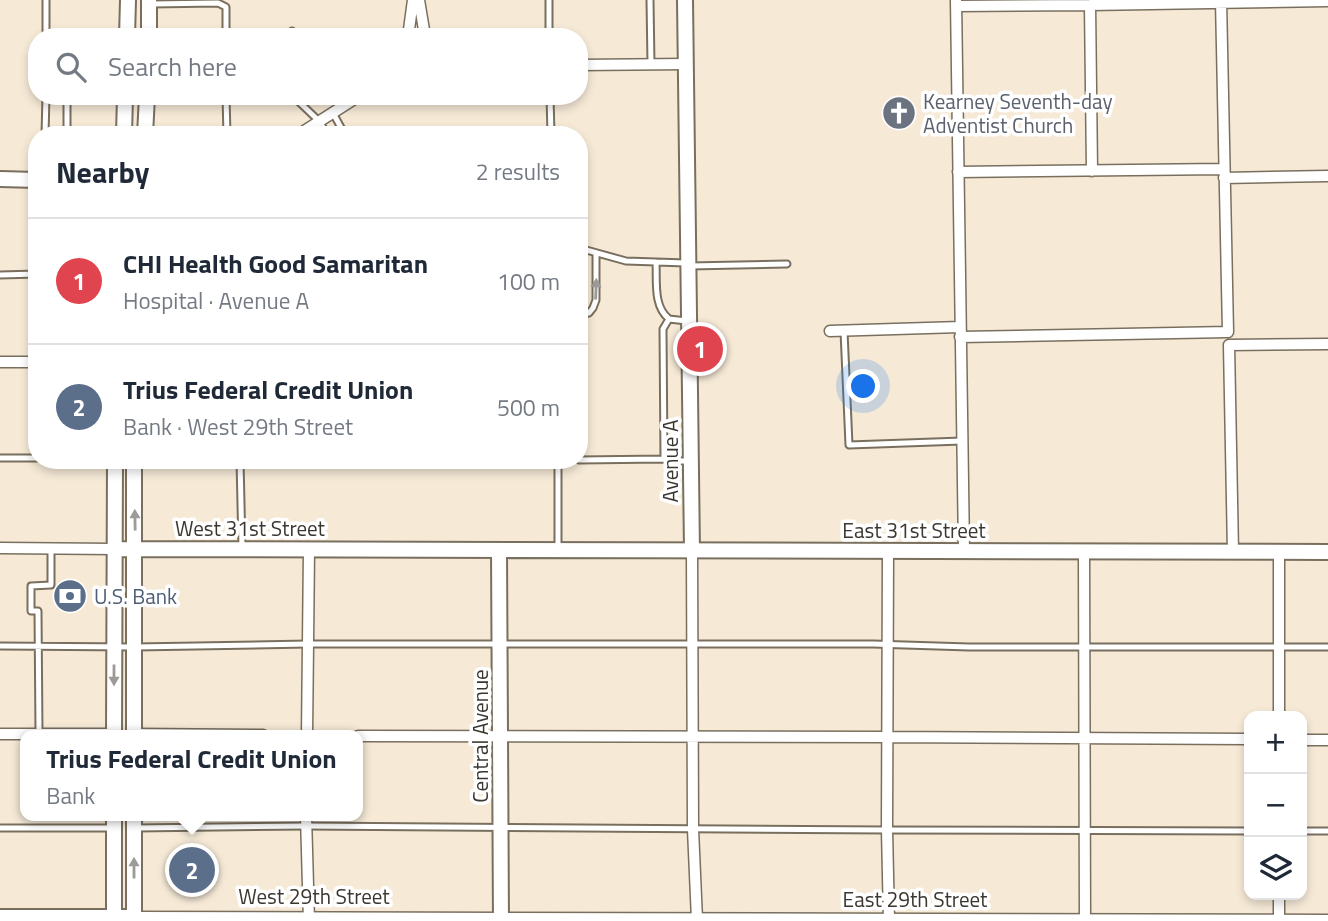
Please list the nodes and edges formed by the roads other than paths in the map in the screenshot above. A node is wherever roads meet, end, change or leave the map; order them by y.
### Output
1 (46, 0) edge
2 (128, 0) edge
3 (413, 0) edge
4 (419, 0) edge
5 (549, 0) edge
6 (650, 0) edge
7 (685, 0) edge
8 (1221, 1) edge
9 (1328, 1) edge
10 (149, 2) edge
11 (956, 3) edge
12 (1090, 5) junction
13 (46, 28) edge
14 (127, 28) edge
15 (149, 28) edge
16 (226, 28) edge
17 (409, 28) edge
18 (424, 28) edge
19 (550, 28) edge
20 (651, 64) junction
21 (686, 64) junction
22 (588, 65) edge
23 (46, 105) edge
24 (67, 105) edge
25 (125, 105) edge
26 (147, 105) edge
27 (226, 105) edge
28 (304, 105) edge
29 (346, 105) edge
30 (550, 105) edge
31 (333, 113) junction
32 (320, 121) junction
33 (45, 126) edge
34 (67, 126) edge
35 (124, 126) edge
36 (145, 126) edge
37 (227, 126) edge
38 (312, 126) edge
39 (322, 126) edge
40 (340, 126) edge
41 (551, 126) edge
42 (1092, 171) junction
43 (958, 172) junction
44 (1224, 173) junction
45 (1328, 176) edge
46 (0, 179) edge
47 (28, 180) edge
48 (588, 251) edge
49 (596, 253) junction
50 (656, 262) junction
51 (787, 264) dead end
52 (689, 265) junction
53 (28, 274) edge
54 (0, 275) edge
55 (588, 313) edge
56 (669, 319) junction
57 (690, 321) junction
58 (844, 330) junction
59 (830, 331) dead end
60 (960, 332) junction
61 (1328, 344) edge
62 (0, 362) edge
63 (28, 362) edge
64 (962, 441) junction
65 (0, 458) edge
66 (28, 458) edge
67 (664, 459) junction
68 (588, 460) edge
69 (692, 460) junction
70 (115, 469) edge
71 (134, 469) edge
72 (240, 469) edge
73 (558, 469) edge
74 (0, 548) edge
75 (51, 549) junction
76 (115, 549) junction
77 (135, 549) junction
78 (242, 549) junction
79 (309, 550) junction
80 (499, 550) junction
81 (558, 550) junction
82 (692, 551) junction
83 (888, 551) junction
84 (964, 551) junction
85 (1084, 552) junction
86 (1233, 552) junction
87 (1279, 552) junction
88 (1328, 552) edge
89 (308, 644) junction
90 (692, 644) junction
91 (888, 644) junction
92 (500, 645) junction
93 (0, 646) edge
94 (38, 646) junction
95 (1084, 646) junction
96 (114, 647) junction
97 (135, 647) junction
98 (1279, 647) junction
99 (1328, 647) edge
100 (1279, 711) edge
101 (39, 730) edge
102 (114, 730) edge
103 (134, 730) edge
104 (307, 730) edge
105 (0, 734) edge
106 (20, 734) edge
107 (363, 736) edge
108 (501, 736) junction
109 (692, 736) junction
110 (887, 737) junction
111 (1084, 738) junction
112 (1244, 740) edge
113 (1307, 740) edge
114 (1328, 740) edge
115 (306, 821) edge
116 (114, 822) edge
117 (134, 822) edge
118 (0, 828) edge
119 (501, 828) junction
120 (693, 829) junction
121 (887, 830) junction
122 (1084, 831) junction
123 (1244, 831) edge
124 (1307, 831) edge
125 (1328, 831) edge
126 (1279, 900) edge
127 (0, 917) edge
128 (114, 919) edge
129 (134, 919) edge
130 (309, 919) edge
131 (502, 919) edge
132 (697, 919) edge
133 (889, 920) edge
134 (1085, 920) edge
135 (1279, 920) edge
136 (1328, 920) edge

1 - 13 lane
2 - 14 street
3 - 17 street
4 - 18 street
5 - 19 lane
6 - 20 lane
7 - 21 street, Avenue A
8 - 9 street
8 - 12 street
8 - 44 street
10 - 15 street
10 - 16 lane
11 - 12 street
11 - 43 street
12 - 42 street
20 - 21 street
20 - 22 street
21 - 52 street, Avenue A
23 - 33 lane
24 - 34 lane
25 - 35 street
26 - 36 street
27 - 37 lane
28 - 32 lane
29 - 31 street
30 - 41 lane
31 - 32 street
31 - 40 lane
32 - 38 street
32 - 39 lane
42 - 43 street
42 - 44 street
43 - 60 street
44 - 45 street
44 - 60 street
46 - 47 street
48 - 49 lane
49 - 50 lane
55 -> 49 lane
50 - 52 lane
50 - 56 lane
51 - 52 lane
52 - 57 street, Avenue A
53 - 54 lane
56 - 57 lane
56 - 67 lane
57 - 69 street, Avenue A
58 - 59 street
58 - 60 street
58 - 64 lane
60 - 64 street
61 - 86 street
62 - 63 street
64 - 84 street
65 - 66 lane
67 - 68 lane
67 - 69 lane
69 - 82 street, Avenue A
70 - 76 street
77 -> 71 street
72 - 78 lane
73 - 81 lane
74 - 75 street, West 31st Street
75 - 76 street, West 31st Street
75 - 94 lane
76 - 77 street, West 31st Street
76 - 96 street
77 - 78 street, West 31st Street
77 - 97 street
78 - 79 street, West 31st Street
79 - 80 street, West 31st Street
79 - 89 street
80 - 81 street, East 31st Street
80 - 92 street, Central Avenue
81 - 82 street, East 31st Street
82 - 83 street, East 31st Street
82 - 90 street, Avenue A
83 - 84 street, East 31st Street
83 - 91 street
84 - 85 street, East 31st Street
85 - 86 street, East 31st Street
85 - 95 street
86 - 87 street, East 31st Street
87 - 88 street, East 31st Street
87 - 98 street
89 - 92 lane
89 - 97 lane
89 - 104 street
90 - 91 lane
90 - 92 lane
90 - 109 street, Avenue A
91 - 95 lane
91 - 110 street
92 - 108 street, Central Avenue
93 - 94 lane
94 - 96 lane
94 - 101 lane
95 - 98 lane
95 - 111 street
96 - 97 lane
96 -> 102 street
97 - 103 street
98 - 99 lane
98 - 100 street
105 - 106 street
107 - 108 street
108 - 109 street
108 - 119 street, Central Avenue
109 - 110 street
109 - 120 street, Avenue A
110 - 111 street
110 - 121 street
111 - 112 street
111 - 122 street
113 - 114 street
115 - 117 lane
115 - 119 lane
115 - 130 street
116 - 118 lane
116 - 128 street
129 -> 117 street
119 - 120 lane
119 - 131 street, Central Avenue
120 - 121 lane
120 - 132 street, Avenue A
121 - 122 lane
121 - 133 street
122 - 123 lane
122 - 134 street
124 - 125 lane
126 - 135 street
127 - 128 street, West 29th Street
128 - 129 street, West 29th Street
129 - 130 street, West 29th Street
130 - 131 street, West 29th Street
131 - 132 street, East 29th Street
132 - 133 street, East 29th Street
133 - 134 street, East 29th Street
134 - 135 street, East 29th Street
135 - 136 street, East 29th Street

